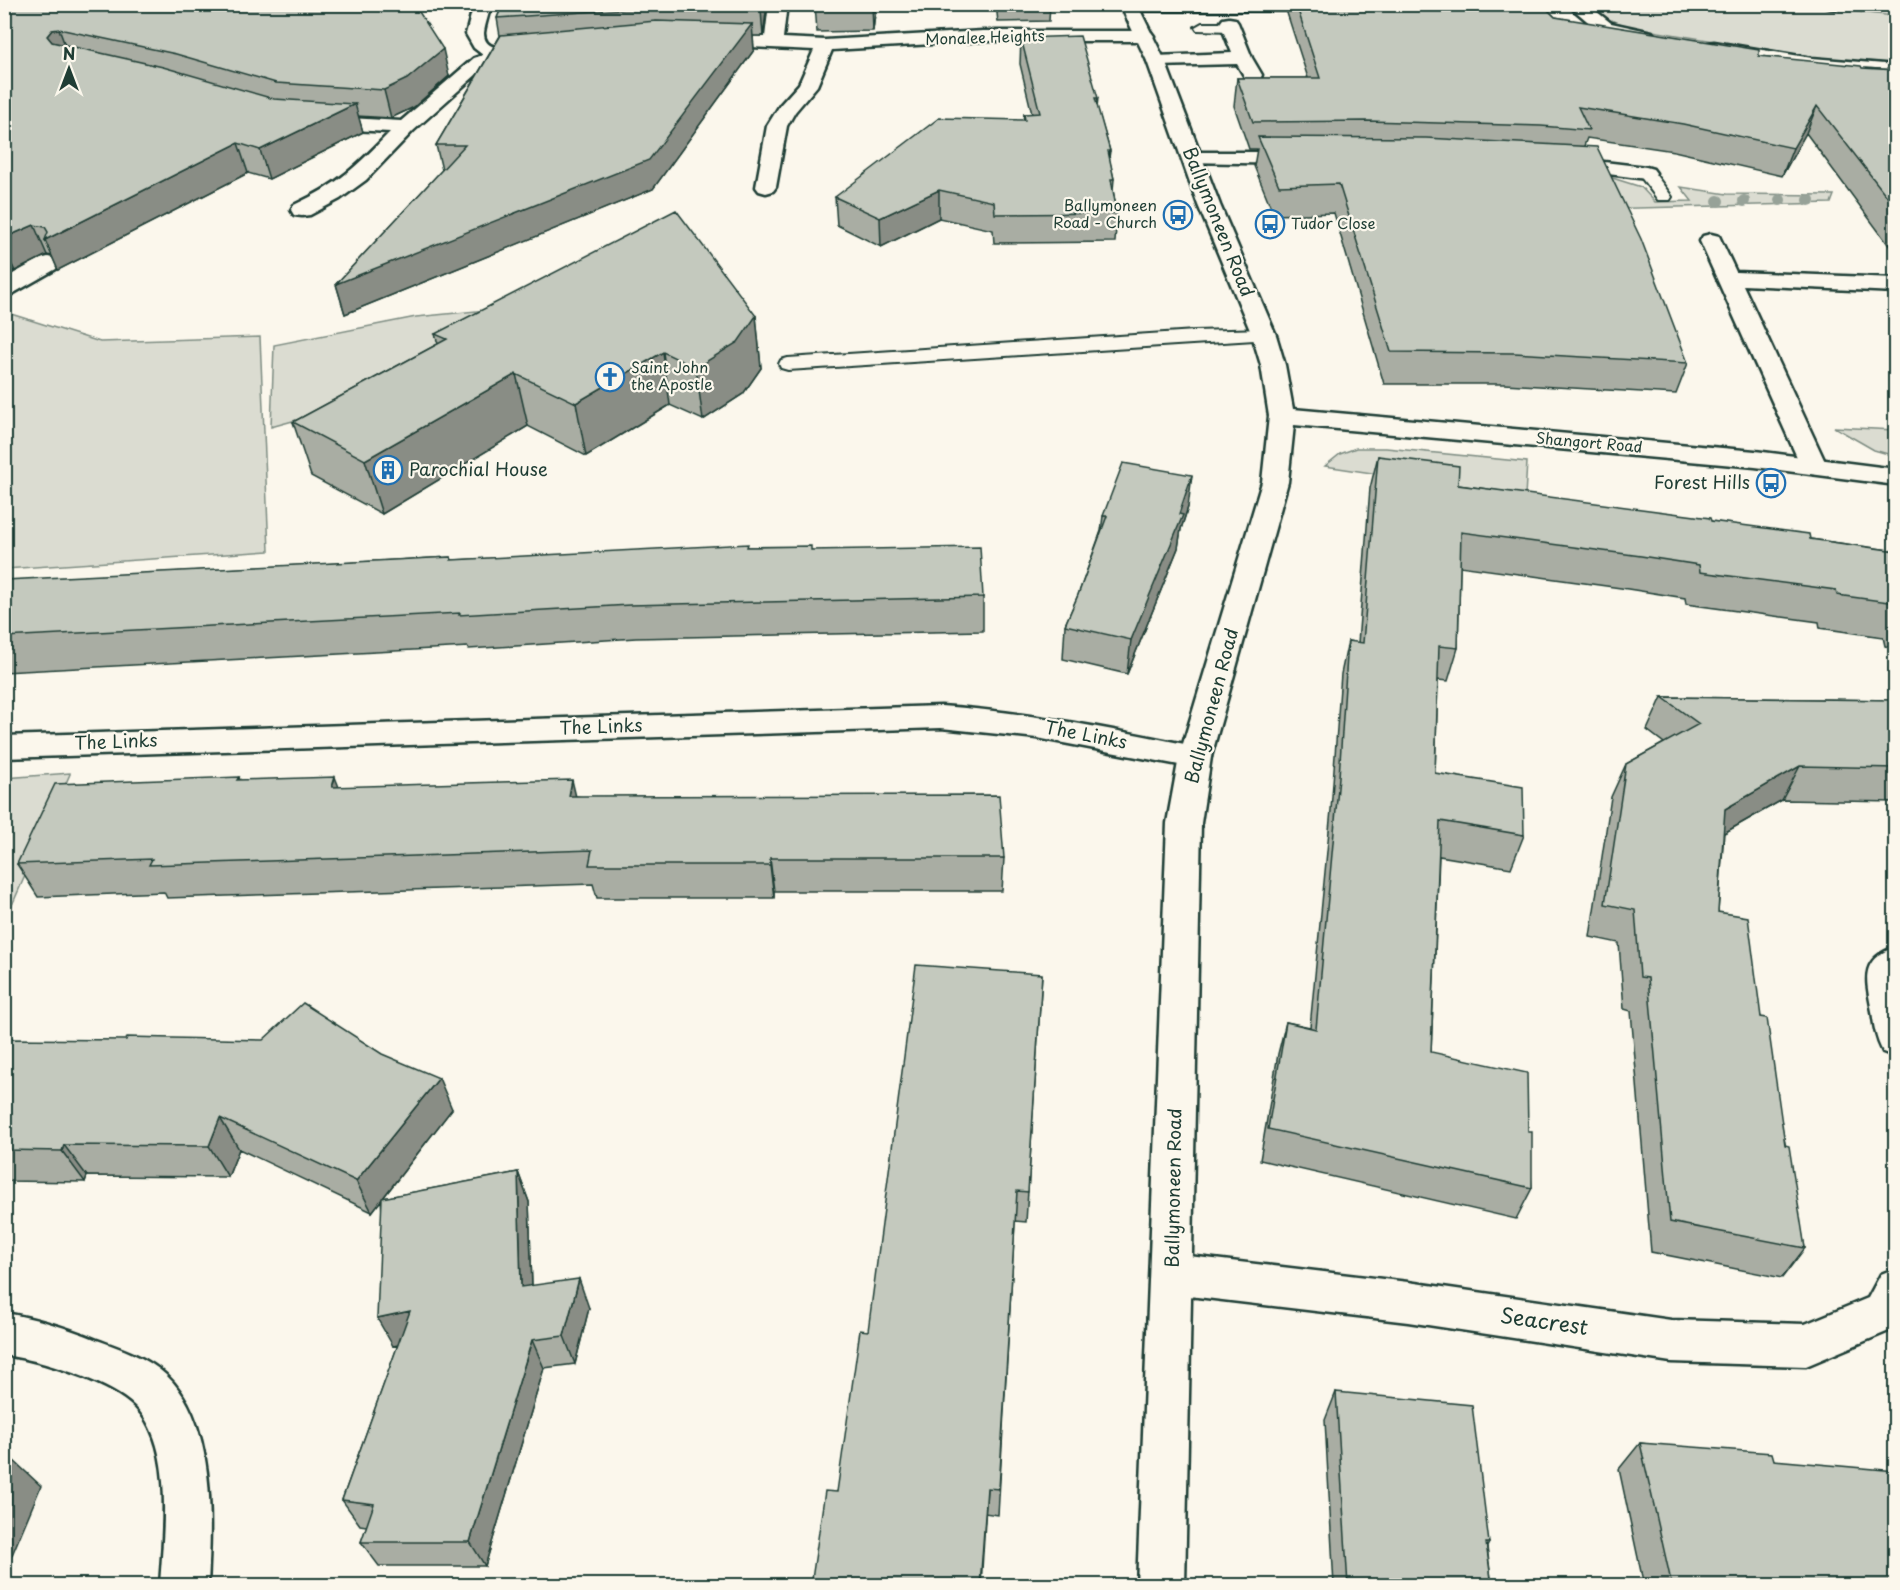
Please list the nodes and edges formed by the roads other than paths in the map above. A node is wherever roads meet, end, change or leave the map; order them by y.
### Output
1 (483, 4) edge
2 (778, 4) edge
3 (1575, 4) edge
4 (1128, 6) edge
5 (1332, 7) edge
6 (1230, 25) joint
7 (1202, 27) dead end
8 (1145, 36) junction
9 (1661, 39) edge
10 (695, 40) edge
11 (773, 43) junction
12 (1695, 44) edge
13 (825, 45) junction
14 (551, 47) edge
15 (499, 55) junction
16 (1243, 58) junction
17 (1156, 61) junction
18 (1896, 71) edge
19 (1253, 75) edge
20 (293, 121) edge
21 (406, 127) junction
22 (1193, 158) junction
23 (1320, 158) edge
24 (1540, 161) edge
25 (1646, 172) joint
26 (766, 187) dead end
27 (1664, 197) dead end
28 (302, 210) dead end
29 (1711, 241) dead end
30 (48, 264) edge
31 (1728, 278) junction
32 (1896, 285) edge
33 (4, 289) edge
34 (1264, 335) junction
35 (788, 364) dead end
36 (1282, 416) junction
37 (1814, 466) junction
38 (1896, 477) edge
39 (4, 747) edge
40 (1195, 757) junction
41 (1896, 961) edge
42 (1896, 1041) edge
43 (1172, 1274) junction
44 (1896, 1288) edge
45 (4, 1334) edge
46 (184, 1586) edge
47 (1161, 1586) edge

1 - 15 street
2 - 11 street
3 - 9 street
4 - 5 lane
4 - 8 street, Ballymoneen Road
6 - 7 lane
6 - 16 street
8 - 13 street, Monalee Heights
8 - 17 street, Ballymoneen Road
10 - 11 street, Monalee Heights
11 - 13 street, Monalee Heights
12 - 18 street
13 - 26 street
14 - 15 street
15 - 21 street
16 - 17 street
16 - 19 street
17 - 22 street, Ballymoneen Road
20 - 21 street
21 - 28 street
22 - 23 street
22 - 34 street, Ballymoneen Road
24 - 25 street
25 - 27 lane
29 - 31 street
30 - 33 street
31 - 32 street
31 - 37 street
34 - 35 lane
34 - 36 street, Ballymoneen Road
36 - 37 street, Shangort Road
36 - 40 street, Ballymoneen Road
37 - 38 street, Shangort Road
39 - 40 street, The Links
40 - 43 street, Ballymoneen Road
41 - 42 street
43 - 44 street, Seacrest
43 - 47 street, Ballymoneen Road
45 - 46 street

